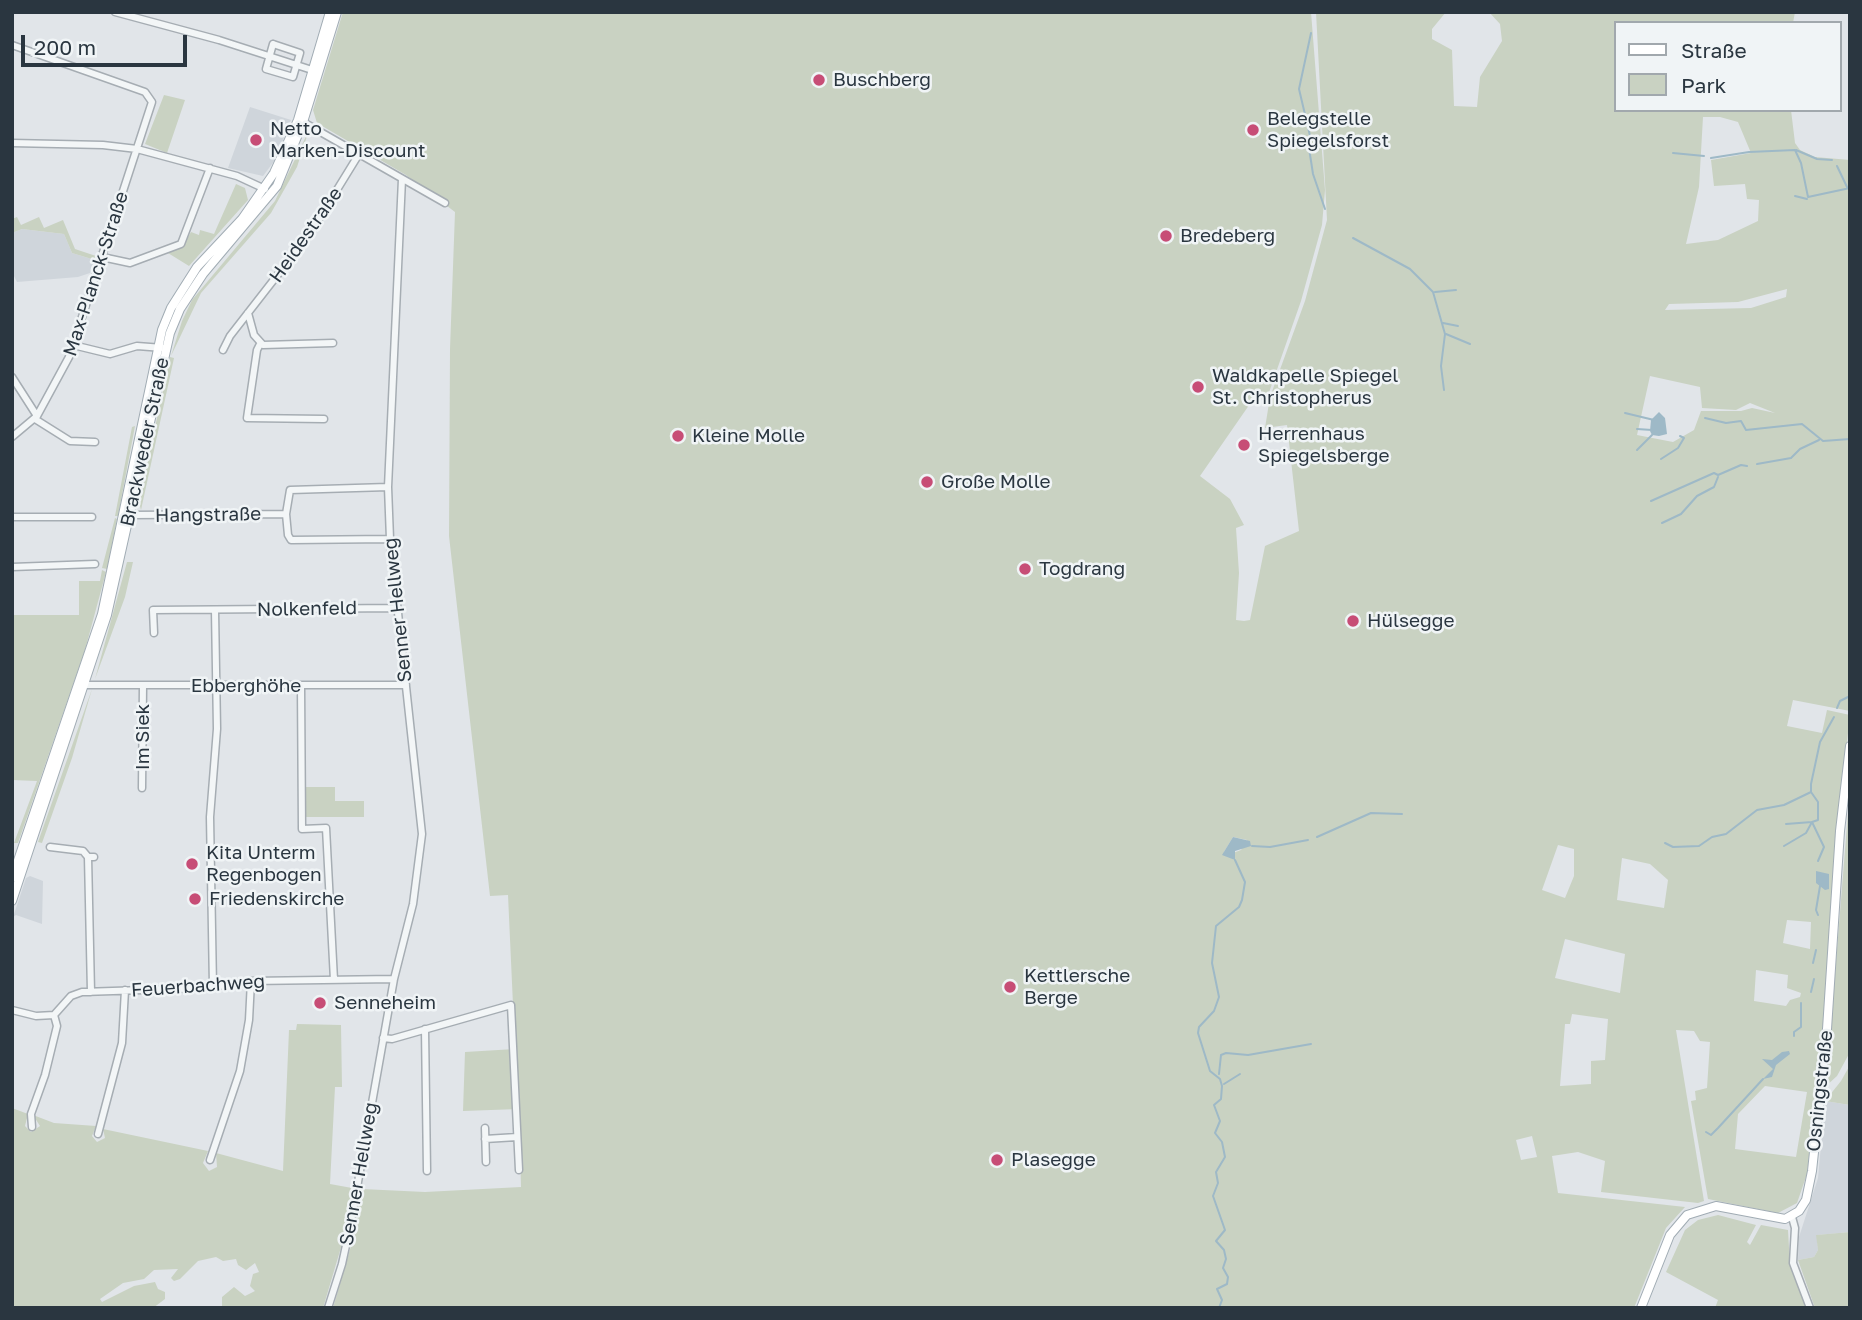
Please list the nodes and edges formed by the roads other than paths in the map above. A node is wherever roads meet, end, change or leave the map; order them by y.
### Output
1 (115, 12) edge
2 (330, 12) edge
3 (337, 12) edge
4 (12, 45) edge
5 (269, 56) junction
6 (297, 65) junction
7 (312, 70) junction
8 (303, 122) junction
9 (12, 143) edge
10 (137, 149) junction
11 (359, 154) junction
12 (209, 168) junction
13 (402, 178) junction
14 (269, 191) junction
15 (446, 203) dead end
16 (102, 257) junction
17 (248, 313) junction
18 (333, 343) dead end
19 (260, 344) junction
20 (73, 345) junction
21 (161, 347) junction
22 (223, 350) dead end
23 (12, 377) edge
24 (36, 417) junction
25 (324, 419) dead end
26 (12, 437) edge
27 (95, 442) dead end
28 (388, 487) junction
29 (286, 514) junction
30 (130, 516) junction
31 (12, 517) edge
32 (92, 517) dead end
33 (390, 539) junction
34 (95, 564) dead end
35 (12, 567) edge
36 (398, 608) junction
37 (215, 610) junction
38 (154, 633) dead end
39 (85, 685) junction
40 (216, 685) junction
41 (406, 685) junction
42 (143, 686) junction
43 (301, 686) junction
44 (1850, 746) edge
45 (142, 788) dead end
46 (50, 847) dead end
47 (12, 878) edge
48 (12, 901) edge
49 (334, 979) junction
50 (394, 979) junction
51 (251, 981) junction
52 (213, 987) junction
53 (125, 990) junction
54 (91, 992) junction
55 (12, 1010) edge
56 (54, 1014) junction
57 (425, 1030) junction
58 (383, 1038) junction
59 (32, 1127) dead end
60 (485, 1128) dead end
61 (99, 1134) dead end
62 (517, 1137) junction
63 (485, 1139) junction
64 (210, 1160) dead end
65 (486, 1162) dead end
66 (519, 1170) dead end
67 (427, 1171) dead end
68 (1792, 1217) junction
69 (328, 1308) edge
70 (1641, 1308) edge
71 (1810, 1308) edge

1 - 5 street
2 - 7 main road, Brackweder Straße
3 - 8 main road, Brackweder Straße
4 - 10 street, Max-Planck-Straße
5 - 6 street
5 - 6 street
5 - 6 street
6 - 7 street
7 - 14 main road, Brackweder Straße
8 - 11 street
8 - 14 main road, Brackweder Straße
9 - 10 street
10 - 12 street
10 - 16 street, Max-Planck-Straße
11 - 13 street
11 - 17 street, Heidestraße
12 - 14 street
12 - 16 street
13 - 15 street
13 - 28 street, Senner Hellweg
14 - 21 main road, Brackweder Straße
16 - 20 street, Max-Planck-Straße
17 - 19 street
17 - 22 street, Heidestraße
18 - 19 street
19 - 25 street
20 - 21 street
20 - 24 street, Max-Planck-Straße
21 - 30 main road, Brackweder Straße
21 - 47 main road, Brackweder Straße
23 - 24 street
24 - 26 street, Max-Planck-Straße
24 - 27 street
28 - 29 street, Hangstraße
28 - 33 street, Senner Hellweg
29 - 30 street, Hangstraße
29 - 33 street, Hangstraße
30 - 39 main road, Brackweder Straße
31 - 32 street
33 - 36 street, Senner Hellweg
34 - 35 street
36 - 37 street, Nolkenfeld
36 - 41 street, Senner Hellweg
37 - 38 street, Nolkenfeld
37 - 40 street
39 - 42 street, Ebberghöhe
39 - 48 main road, Brackweder Straße
40 - 42 street, Ebberghöhe
40 - 43 street, Ebberghöhe
40 - 52 street
41 - 43 street, Ebberghöhe
41 - 50 street, Senner Hellweg
42 - 45 street, Im Siek
43 - 49 street
44 - 68 main road, Osningstraße
46 - 54 street
49 - 50 street, Feuerbachweg
49 - 51 street, Feuerbachweg
50 - 58 street, Senner Hellweg
51 - 52 street, Feuerbachweg
51 - 64 street
52 - 53 street, Feuerbachweg
53 - 54 street, Feuerbachweg
53 - 61 street
54 - 56 street, Feuerbachweg
55 - 56 street
56 - 59 street
57 - 58 street
57 - 62 street
57 - 67 street
58 - 69 street, Senner Hellweg
60 - 63 street
62 - 63 street
62 - 66 street
63 - 65 street
68 - 70 main road
68 - 71 street

